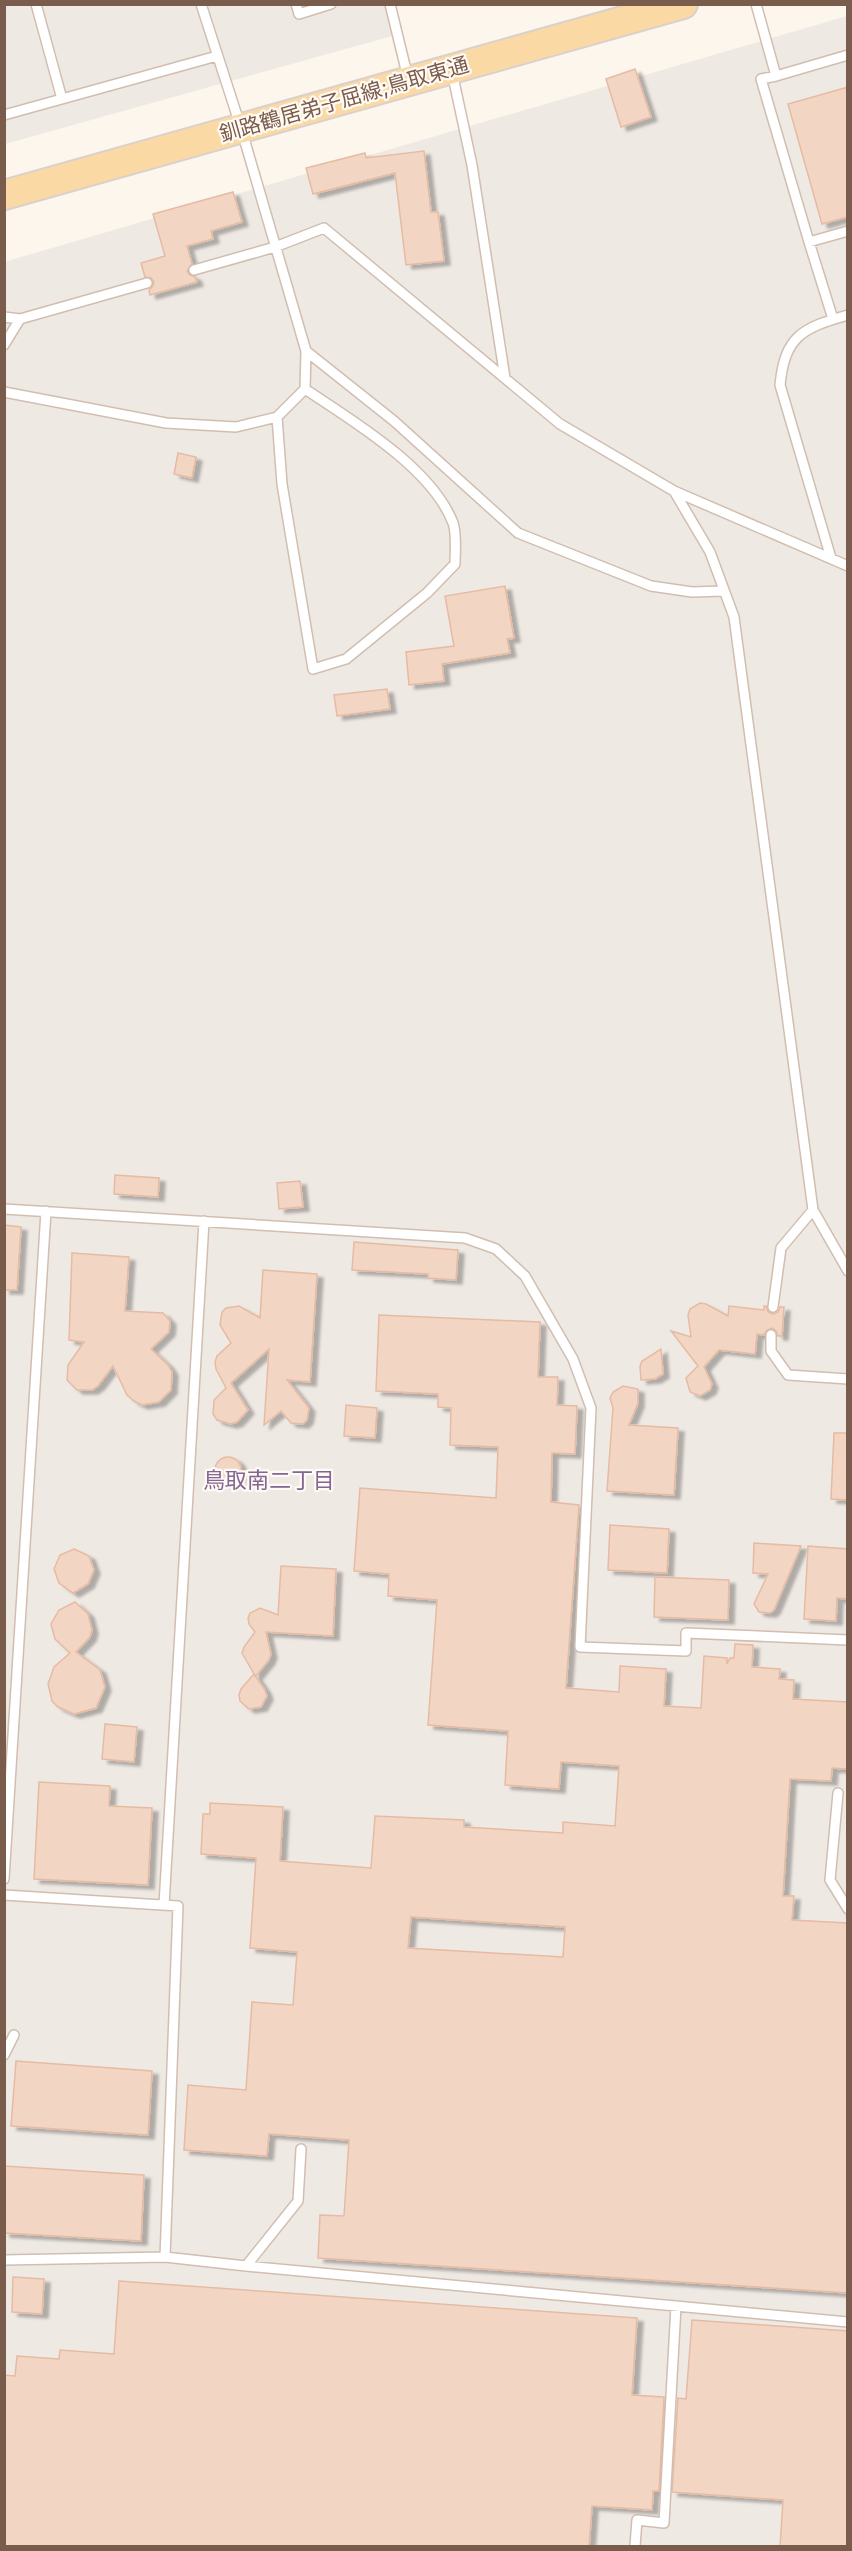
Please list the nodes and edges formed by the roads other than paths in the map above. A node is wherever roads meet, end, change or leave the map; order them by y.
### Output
1 (36, 4) edge
2 (201, 4) edge
3 (296, 4) edge
4 (332, 4) edge
5 (390, 4) edge
6 (683, 4) edge
7 (756, 4) edge
8 (848, 55) edge
9 (216, 56) junction
10 (452, 69) junction
11 (776, 76) junction
12 (409, 81) junction
13 (62, 99) junction
14 (4, 115) edge
15 (241, 128) junction
16 (4, 195) edge
17 (848, 231) edge
18 (809, 242) junction
19 (275, 247) junction
20 (194, 270) dead end
21 (147, 283) dead end
22 (848, 315) edge
23 (4, 316) edge
24 (20, 319) junction
25 (833, 319) junction
26 (4, 345) edge
27 (306, 351) junction
28 (505, 378) junction
29 (305, 389) junction
30 (4, 392) edge
31 (277, 417) junction
32 (674, 491) junction
33 (831, 558) junction
34 (848, 566) edge
35 (724, 591) junction
36 (4, 1209) edge
37 (813, 1210) junction
38 (46, 1211) junction
39 (204, 1221) junction
40 (848, 1271) edge
41 (773, 1307) dead end
42 (771, 1335) dead end
43 (848, 1379) edge
44 (848, 1640) edge
45 (838, 1793) dead end
46 (4, 1879) edge
47 (4, 1895) edge
48 (164, 1905) junction
49 (848, 1910) edge
50 (14, 2035) dead end
51 (4, 2055) edge
52 (300, 2149) dead end
53 (165, 2257) junction
54 (4, 2260) edge
55 (246, 2266) junction
56 (676, 2306) junction
57 (848, 2322) edge
58 (635, 2547) edge

1 - 13 lane
2 - 9 lane
3 - 4 lane
5 - 12 lane
6 - 10 main road, 釧路鶴居弟子屈線;鳥取東通
7 - 11 lane
8 - 11 lane
9 - 13 lane
9 - 15 lane
10 - 12 main road, 釧路鶴居弟子屈線;鳥取東通
10 - 28 lane
11 - 18 lane
12 - 15 main road, 釧路鶴居弟子屈線;鳥取東通
13 - 14 lane
15 - 16 main road, 釧路鶴居弟子屈線;鳥取東通
15 - 19 lane
17 - 18 lane
18 - 25 lane
19 - 20 lane
19 - 27 lane
19 - 28 lane
21 - 24 lane
22 - 25 lane
23 - 24 lane
24 - 26 lane
25 - 33 lane
27 - 29 lane
27 - 35 lane
28 - 32 lane
29 - 31 lane
29 - 31 lane
30 - 31 lane
32 - 33 lane
32 - 35 lane
33 - 34 lane
35 - 37 lane
36 - 38 lane
37 - 40 lane
37 - 41 lane
38 - 39 lane
38 - 46 lane
39 - 44 lane
39 - 48 lane
42 - 43 lane
45 - 49 lane
47 - 48 lane
48 - 53 lane
50 - 51 lane
52 - 55 lane
53 - 54 lane
53 - 55 lane
55 - 56 lane
56 - 57 lane
56 - 58 lane

